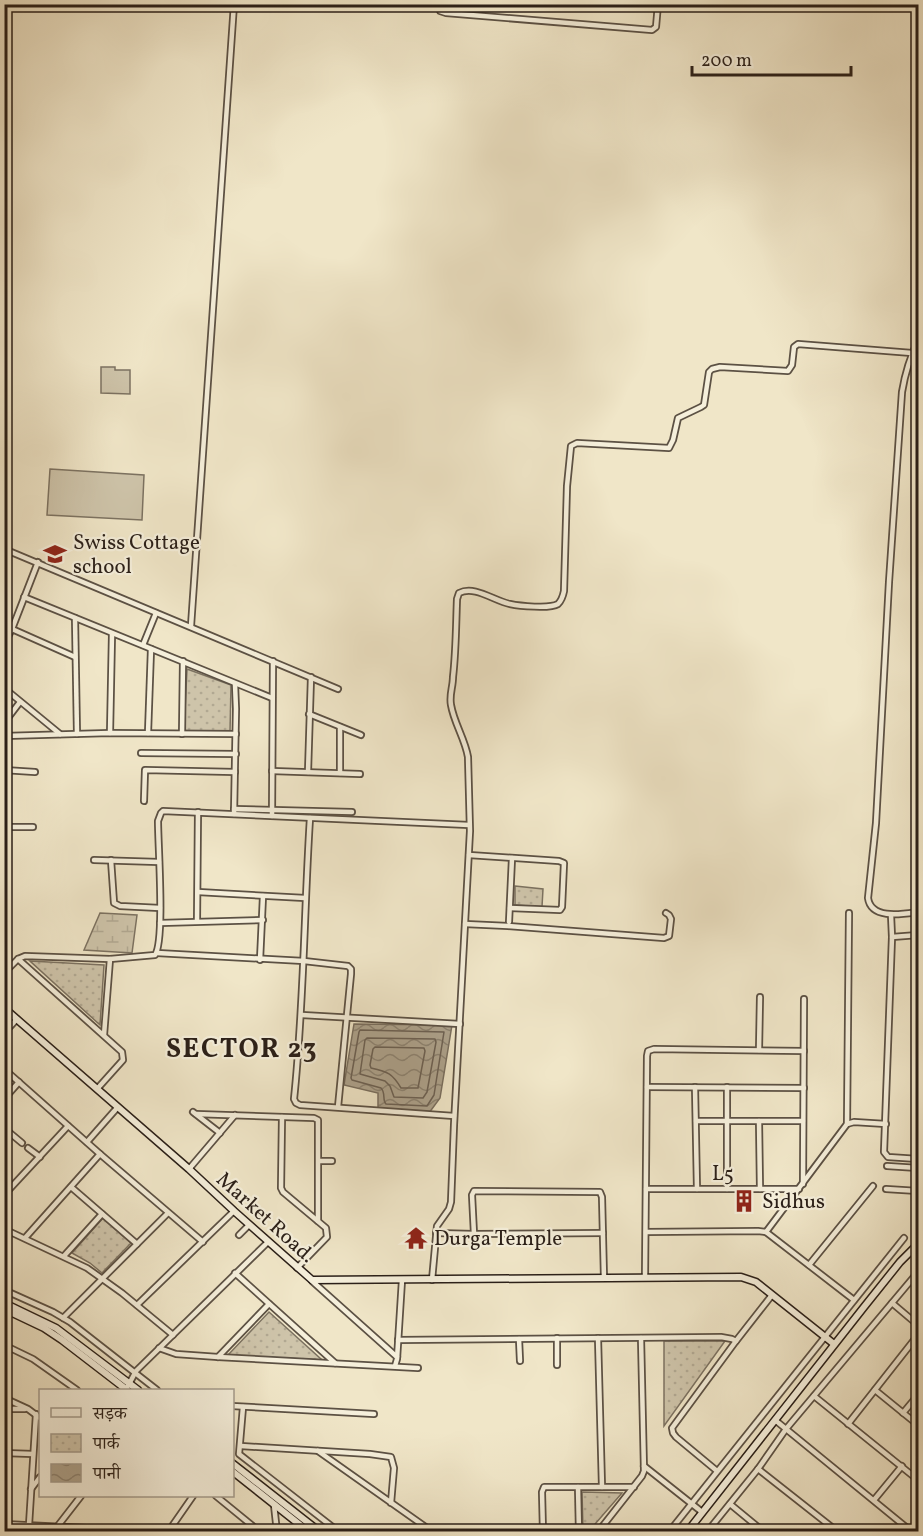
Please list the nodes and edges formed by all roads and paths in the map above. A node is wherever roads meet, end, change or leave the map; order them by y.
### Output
1 (234, 4) edge
2 (439, 4) edge
3 (658, 4) edge
4 (918, 341) edge
5 (912, 353) junction
6 (4, 549) edge
7 (38, 562) junction
8 (24, 597) junction
9 (156, 612) junction
10 (75, 618) junction
11 (191, 626) junction
12 (12, 629) junction
13 (112, 634) junction
14 (4, 644) edge
15 (142, 645) junction
16 (151, 649) junction
17 (75, 657) junction
18 (183, 661) junction
19 (273, 661) junction
20 (311, 677) junction
21 (236, 684) junction
22 (4, 688) edge
23 (338, 688) dead end
24 (272, 698) junction
25 (20, 702) junction
26 (309, 714) junction
27 (4, 723) edge
28 (340, 727) junction
29 (110, 733) junction
30 (148, 733) junction
31 (60, 734) junction
32 (76, 734) junction
33 (182, 734) junction
34 (236, 734) junction
35 (362, 735) dead end
36 (4, 736) edge
37 (141, 753) dead end
38 (236, 754) junction
39 (4, 770) edge
40 (272, 771) junction
41 (35, 772) dead end
42 (235, 772) junction
43 (308, 772) junction
44 (340, 773) junction
45 (360, 774) dead end
46 (144, 801) dead end
47 (198, 812) junction
48 (234, 812) junction
49 (352, 812) dead end
50 (272, 813) junction
51 (310, 818) junction
52 (469, 825) junction
53 (4, 827) edge
54 (33, 827) dead end
55 (468, 855) junction
56 (512, 858) junction
57 (94, 860) dead end
58 (111, 861) junction
59 (159, 862) junction
60 (198, 892) junction
61 (263, 896) junction
62 (305, 898) junction
63 (160, 908) junction
64 (510, 908) junction
65 (918, 912) edge
66 (666, 913) dead end
67 (849, 914) dead end
68 (891, 915) junction
69 (263, 920) junction
70 (197, 921) junction
71 (509, 922) dead end
72 (160, 923) junction
73 (465, 924) junction
74 (918, 935) edge
75 (892, 937) junction
76 (157, 953) junction
77 (18, 959) junction
78 (110, 959) junction
79 (260, 960) junction
80 (304, 961) junction
81 (4, 973) edge
82 (760, 997) dead end
83 (804, 999) dead end
84 (4, 1008) edge
85 (302, 1015) junction
86 (347, 1016) junction
87 (17, 1019) junction
88 (460, 1024) junction
89 (4, 1033) edge
90 (104, 1035) junction
91 (759, 1050) junction
92 (804, 1051) junction
93 (4, 1069) edge
94 (19, 1082) junction
95 (647, 1087) junction
96 (695, 1088) junction
97 (727, 1088) junction
98 (804, 1088) junction
99 (97, 1089) junction
100 (4, 1099) edge
101 (117, 1107) junction
102 (338, 1107) junction
103 (234, 1115) junction
104 (454, 1116) junction
105 (282, 1117) junction
106 (696, 1121) junction
107 (727, 1121) junction
108 (759, 1121) junction
109 (803, 1121) junction
110 (847, 1124) junction
111 (886, 1124) junction
112 (68, 1126) junction
113 (4, 1128) edge
114 (220, 1133) junction
115 (87, 1142) junction
116 (22, 1143) dead end
117 (28, 1148) dead end
118 (100, 1154) junction
119 (40, 1157) junction
120 (918, 1159) edge
121 (319, 1161) junction
122 (332, 1161) dead end
123 (887, 1166) dead end
124 (918, 1168) edge
125 (189, 1169) junction
126 (873, 1186) dead end
127 (71, 1187) junction
128 (801, 1187) junction
129 (646, 1189) junction
130 (697, 1189) junction
131 (728, 1189) junction
132 (760, 1189) junction
133 (886, 1189) dead end
134 (918, 1191) edge
135 (4, 1195) edge
136 (234, 1211) junction
137 (168, 1213) junction
138 (102, 1214) junction
139 (318, 1221) junction
140 (249, 1225) junction
141 (4, 1229) edge
142 (646, 1232) junction
143 (766, 1232) junction
144 (436, 1233) junction
145 (603, 1233) junction
146 (474, 1234) junction
147 (239, 1235) dead end
148 (25, 1238) junction
149 (904, 1238) dead end
150 (203, 1242) junction
151 (268, 1242) junction
152 (137, 1244) junction
153 (918, 1244) edge
154 (64, 1256) junction
155 (809, 1265) junction
156 (297, 1268) junction
157 (236, 1273) junction
158 (917, 1275) edge
159 (645, 1277) junction
160 (604, 1278) junction
161 (103, 1279) junction
162 (312, 1280) junction
163 (402, 1280) junction
164 (432, 1280) junction
165 (4, 1290) edge
166 (772, 1295) junction
167 (854, 1300) junction
168 (4, 1303) edge
169 (892, 1303) junction
170 (269, 1304) junction
171 (137, 1305) junction
172 (4, 1309) edge
173 (63, 1318) junction
174 (918, 1325) edge
175 (173, 1335) junction
176 (918, 1335) edge
177 (825, 1336) junction
178 (556, 1338) junction
179 (598, 1338) junction
180 (641, 1338) junction
181 (519, 1339) junction
182 (398, 1340) junction
183 (736, 1341) junction
184 (834, 1344) junction
185 (4, 1345) edge
186 (159, 1348) junction
187 (218, 1357) junction
188 (398, 1357) junction
189 (520, 1361) dead end
190 (335, 1363) junction
191 (557, 1365) dead end
192 (395, 1366) junction
193 (418, 1368) dead end
194 (134, 1372) junction
195 (125, 1386) edge
196 (76, 1389) edge
197 (156, 1389) edge
198 (875, 1390) junction
199 (918, 1395) edge
200 (814, 1396) junction
201 (4, 1398) edge
202 (234, 1406) edge
203 (243, 1407) junction
204 (4, 1409) edge
205 (27, 1409) junction
206 (903, 1413) junction
207 (374, 1414) dead end
208 (38, 1416) edge
209 (775, 1420) junction
210 (848, 1424) junction
211 (918, 1425) edge
212 (786, 1429) junction
213 (240, 1446) junction
214 (234, 1450) edge
215 (318, 1451) junction
216 (4, 1453) edge
217 (33, 1454) junction
218 (241, 1455) junction
219 (234, 1465) edge
220 (644, 1466) junction
221 (902, 1466) junction
222 (758, 1469) junction
223 (242, 1471) junction
224 (717, 1472) junction
225 (234, 1473) edge
226 (39, 1477) edge
227 (918, 1480) edge
228 (578, 1487) junction
229 (602, 1487) junction
230 (634, 1487) junction
231 (31, 1489) junction
232 (80, 1497) edge
233 (192, 1497) edge
234 (217, 1497) edge
235 (874, 1500) junction
236 (391, 1503) junction
237 (692, 1503) junction
238 (730, 1504) junction
239 (274, 1505) junction
240 (702, 1512) junction
241 (4, 1524) edge
242 (11, 1524) junction
243 (29, 1525) junction
244 (57, 1527) junction
245 (427, 1528) dead end
246 (39, 1529) edge
247 (86, 1530) edge
248 (168, 1531) edge
249 (911, 1531) edge
250 (10, 1532) edge
251 (260, 1532) edge
252 (277, 1532) edge
253 (309, 1532) edge
254 (320, 1532) edge
255 (339, 1532) edge
256 (543, 1532) edge
257 (579, 1532) edge
258 (598, 1532) edge
259 (669, 1532) edge
260 (687, 1532) edge
261 (707, 1532) edge
262 (764, 1532) edge
263 (838, 1532) edge

1 - 11 street
2 - 3 street
4 - 5 street
5 - 52 street
5 - 68 street
6 - 7 street
7 - 8 street
7 - 9 street
8 - 10 street
8 - 12 street
9 - 11 street
9 - 15 street
10 - 13 street
10 - 17 street
11 - 19 street
12 - 14 street
12 - 17 street
13 - 15 street
13 - 29 street
15 - 16 street
16 - 18 street
16 - 30 street
17 - 32 street
18 - 21 street
18 - 33 street
19 - 20 street
19 - 24 street
20 - 23 street
20 - 26 street
21 - 24 street
21 - 34 street
22 - 25 street
24 - 40 street
25 - 27 street
25 - 31 street
26 - 28 street
26 - 43 street
28 - 35 street
28 - 44 street
29 - 30 street
29 - 32 street
30 - 33 street
31 - 32 street
31 - 36 street
33 - 34 street
34 - 38 street
37 - 38 street
38 - 42 street
39 - 41 street
40 - 43 street
40 - 50 street
42 - 46 street
42 - 48 street
43 - 44 street
44 - 45 street
47 - 48 street
47 - 59 street
47 - 60 street
48 - 50 street
49 - 50 street
50 - 51 street
51 - 52 street
51 - 62 street
52 - 55 street
53 - 54 street
55 - 56 street
55 - 73 street
56 - 64 street
56 - 64 street
57 - 58 street
58 - 59 street
58 - 63 street
59 - 63 street
60 - 61 street
60 - 70 street
61 - 62 street
61 - 69 street
62 - 80 street
63 - 72 street
64 - 71 street
65 - 68 street
66 - 73 street
67 - 110 street
68 - 75 street
69 - 70 street
69 - 79 street
70 - 72 street
72 - 76 street
73 - 88 street
74 - 75 street
75 - 111 street
76 - 78 street
76 - 79 street
77 - 78 street
77 - 81 street
77 - 90 street
78 - 90 street
79 - 80 street
80 - 85 street
80 - 86 street
82 - 91 street
83 - 92 street
84 - 87 street, Market Road.
85 - 86 street
85 - 102 street
86 - 88 street
86 - 102 street
87 - 89 street
87 - 99 street, Market Road.
88 - 104 street
90 - 99 street
91 - 92 street
91 - 95 street
92 - 98 street
93 - 94 street
94 - 100 street
94 - 112 street
95 - 96 street
95 - 129 street
96 - 97 street
96 - 106 street
97 - 98 street
97 - 107 street
98 - 109 street
99 - 101 street, Market Road.
101 - 115 street
101 - 125 street, Market Road.
102 - 104 street
103 - 105 street
103 - 114 street
103 - 114 street
104 - 144 street
105 - 121 street
105 - 139 street
106 - 107 street
106 - 130 street
107 - 108 street
107 - 131 street
108 - 109 street
108 - 132 street
109 - 128 street
110 - 111 street
110 - 128 street
111 - 120 street
112 - 115 street
112 - 119 street
113 - 116 street
114 - 125 street
115 - 118 street
117 - 119 street
118 - 127 street
118 - 137 street
119 - 135 street
121 - 122 street
121 - 139 street
123 - 124 street
125 - 136 street, Market Road.
126 - 155 street
127 - 138 street
127 - 148 street
128 - 132 street, L5
128 - 143 street
129 - 130 street, L5
129 - 142 street
130 - 131 street, L5
131 - 132 street, L5
133 - 134 street
136 - 140 street, Market Road.
136 - 150 street
137 - 150 street
137 - 152 street
138 - 152 street
138 - 154 street
139 - 156 street
140 - 147 street
140 - 151 street, Market Road.
141 - 148 street
142 - 143 street
142 - 159 street
143 - 155 street
144 - 146 street
144 - 164 street
145 - 146 street
145 - 146 street
145 - 160 street
148 - 154 street
149 - 167 street
150 - 171 street
151 - 156 street, Market Road.
151 - 157 street
152 - 161 street
153 - 184 street
154 - 161 street
155 - 167 street
156 - 162 street, Market Road.
157 - 170 street
157 - 175 street
158 - 169 street
159 - 160 street, Market Road.
159 - 166 street, Market Road.
160 - 164 street, Market Road.
161 - 171 street
161 - 173 street
162 - 163 street, Market Road.
162 - 188 street
163 - 164 street, Market Road.
163 - 182 street
165 - 173 street
166 - 177 street, Market Road.
166 - 183 street
167 - 177 street
168 - 195 street
169 - 174 street
169 - 200 street
170 - 187 street
170 - 190 street
171 - 175 street
172 - 195 street
173 - 194 street
175 - 186 street
176 - 198 street
177 - 184 street, Market Road.
177 - 224 street
178 - 179 street
178 - 181 street
178 - 191 street
179 - 180 street
179 - 229 street
180 - 183 street
180 - 220 street
181 - 182 street
181 - 189 street
182 - 188 street
183 - 224 street
184 - 209 street
185 - 196 street
186 - 187 street
186 - 194 street
187 - 190 street
188 - 192 street
190 - 192 street
192 - 193 street
194 - 195 street
194 - 197 street
198 - 206 street
198 - 210 street
199 - 206 street
200 - 210 street
200 - 212 street
201 - 205 street
202 - 203 street
203 - 207 street
203 - 213 street
204 - 205 street
205 - 208 street
206 - 211 street
208 - 217 street
209 - 212 street
209 - 240 street
210 - 221 street
212 - 222 street
212 - 235 street
213 - 215 street
213 - 218 street
214 - 218 street
215 - 236 street
215 - 236 street
216 - 217 street
217 - 231 street
218 - 223 street
218 - 255 street
219 - 223 street
220 - 230 street
220 - 237 street
221 - 227 street
221 - 235 street
222 - 238 street
222 - 263 street
223 - 254 street
224 - 237 street
225 - 239 street
226 - 231 street
228 - 229 street
228 - 256 street
228 - 257 street
229 - 230 street
230 - 258 street
231 - 243 street
232 - 244 street
233 - 248 street
234 - 251 street
235 - 249 street
236 - 245 street
237 - 240 street
237 - 259 street
238 - 261 street
238 - 262 street
239 - 252 street
239 - 253 street
240 - 260 street
241 - 242 street
242 - 243 street
242 - 250 street
243 - 246 street
244 - 246 street
244 - 247 street
247 - 248 street

